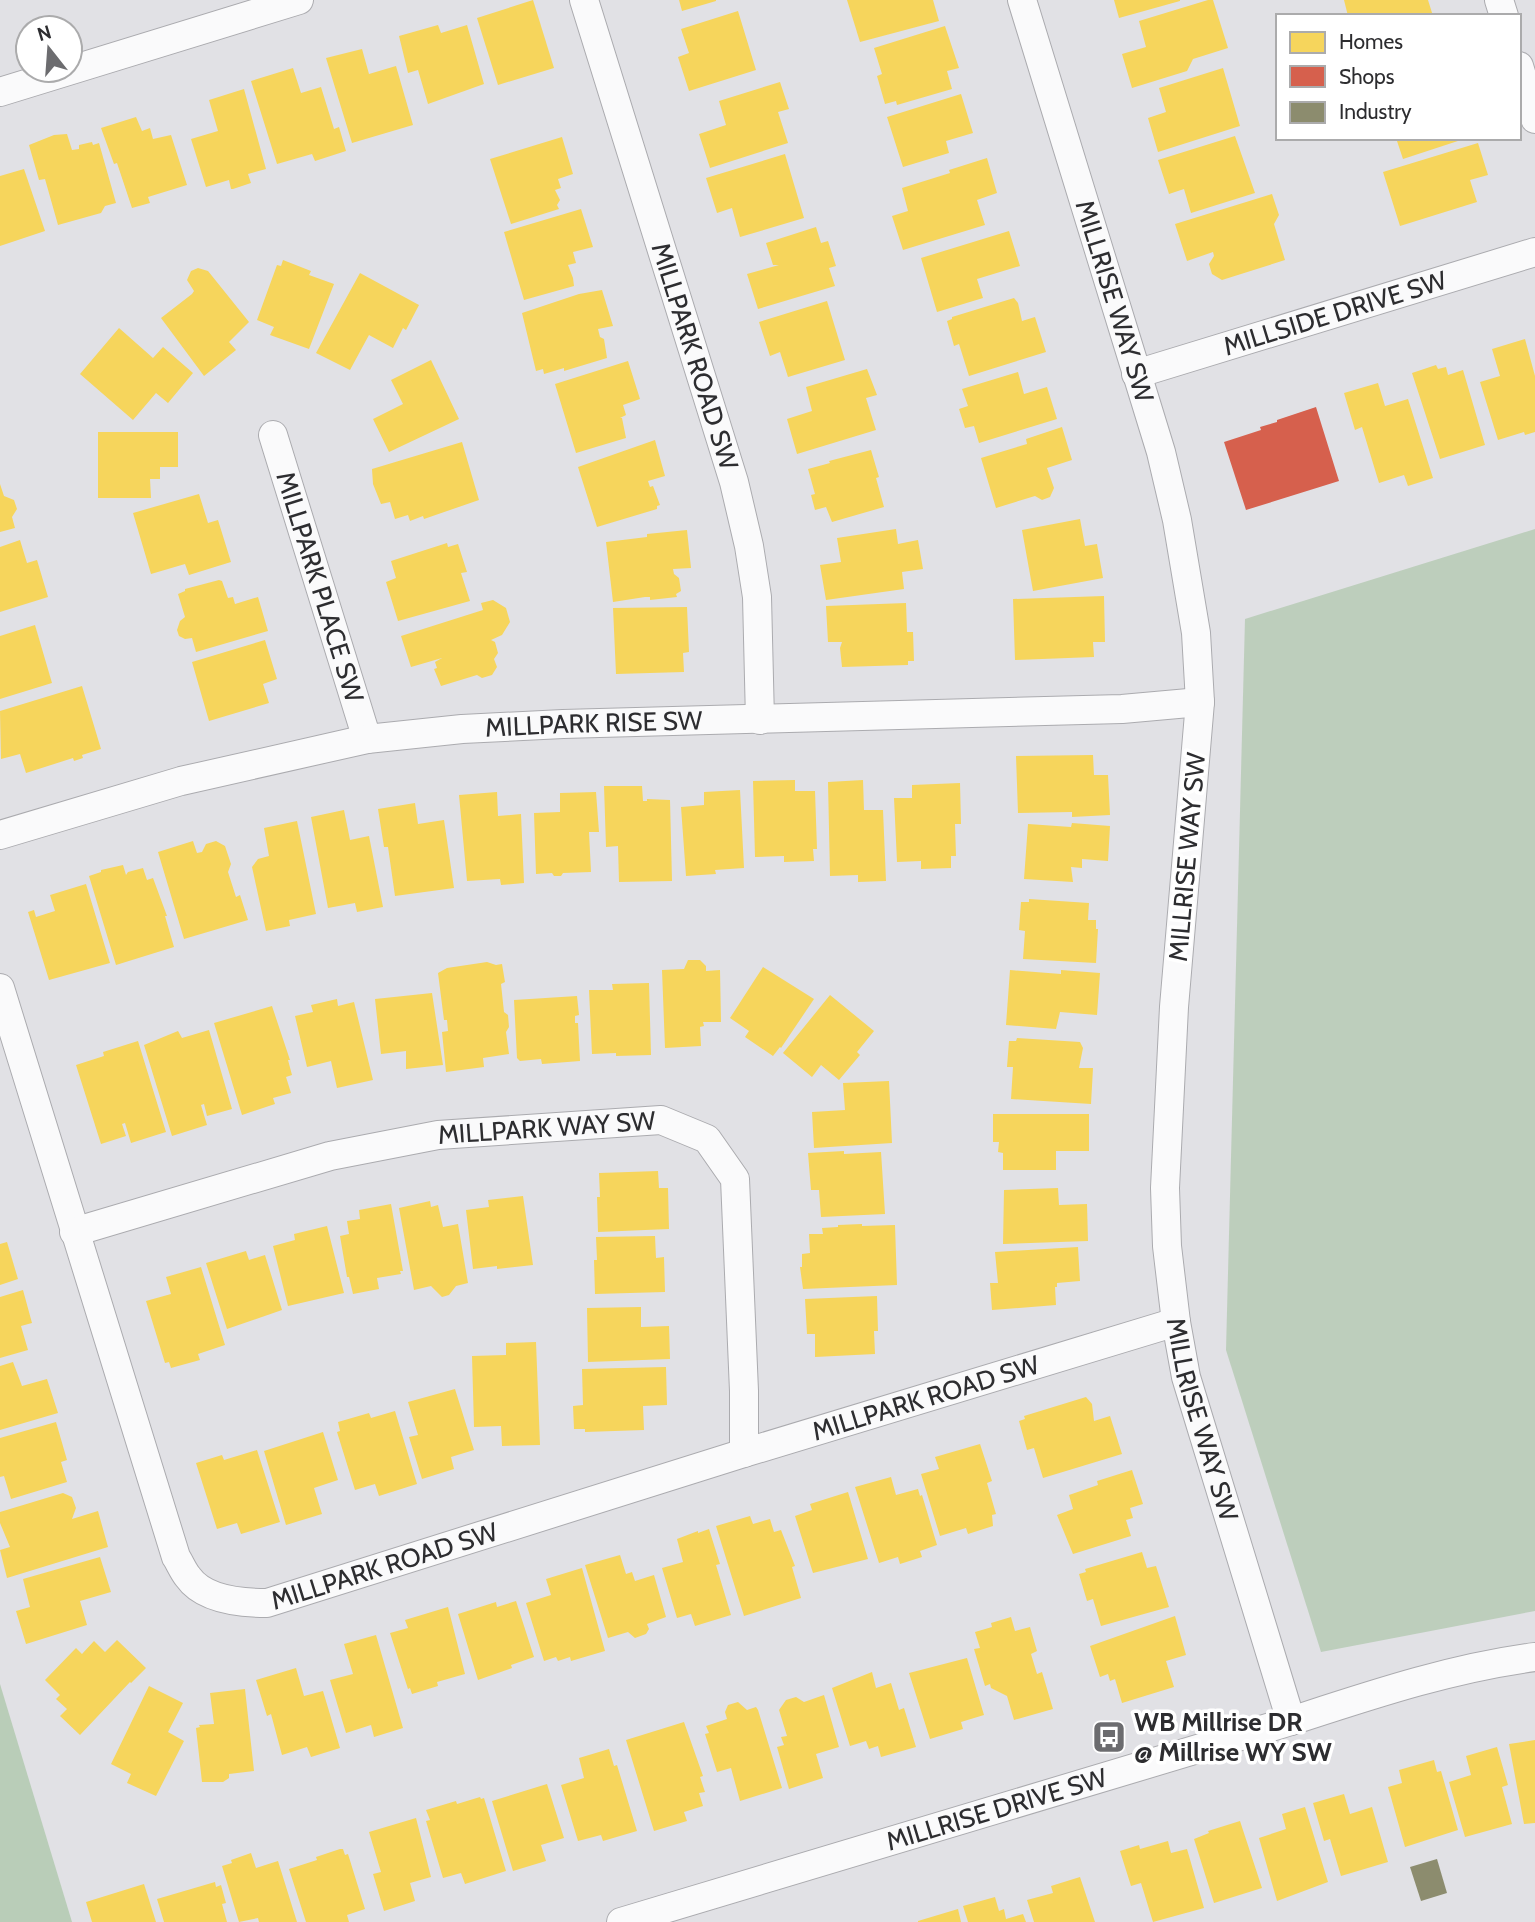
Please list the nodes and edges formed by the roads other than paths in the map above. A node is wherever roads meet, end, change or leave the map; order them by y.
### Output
1 (299, 0) edge
2 (584, 0) edge
3 (1022, 0) edge
4 (1521, 73) edge
5 (0, 92) edge
6 (1535, 119) edge
7 (1535, 252) edge
8 (1136, 374) junction
9 (273, 435) dead end
10 (1200, 702) junction
11 (760, 720) junction
12 (367, 738) junction
13 (0, 835) edge
14 (0, 988) edge
15 (74, 1231) junction
16 (1176, 1322) junction
17 (744, 1453) junction
18 (1535, 1657) edge
19 (1291, 1721) junction
20 (621, 1922) edge

1 - 5 street
2 - 11 street, MILLPARK ROAD SW
3 - 8 street, MILLRISE WAY SW
4 - 6 street
7 - 8 street, MILLSIDE DRIVE SW
8 - 10 street, MILLRISE WAY SW
9 - 12 street, MILLPARK PLACE SW
10 - 11 street, MILLPARK RISE SW
10 - 16 street, MILLRISE WAY SW
11 - 12 street, MILLPARK RISE SW
12 - 13 street, MILLPARK RISE SW
14 - 15 street, MILLPARK ROAD SW
15 - 17 street, MILLPARK ROAD SW
15 - 17 street, MILLPARK WAY SW
16 - 17 street, MILLPARK ROAD SW
16 - 19 street, MILLRISE WAY SW
18 - 19 street, MILLRISE DRIVE SW
19 - 20 street, MILLRISE DRIVE SW

